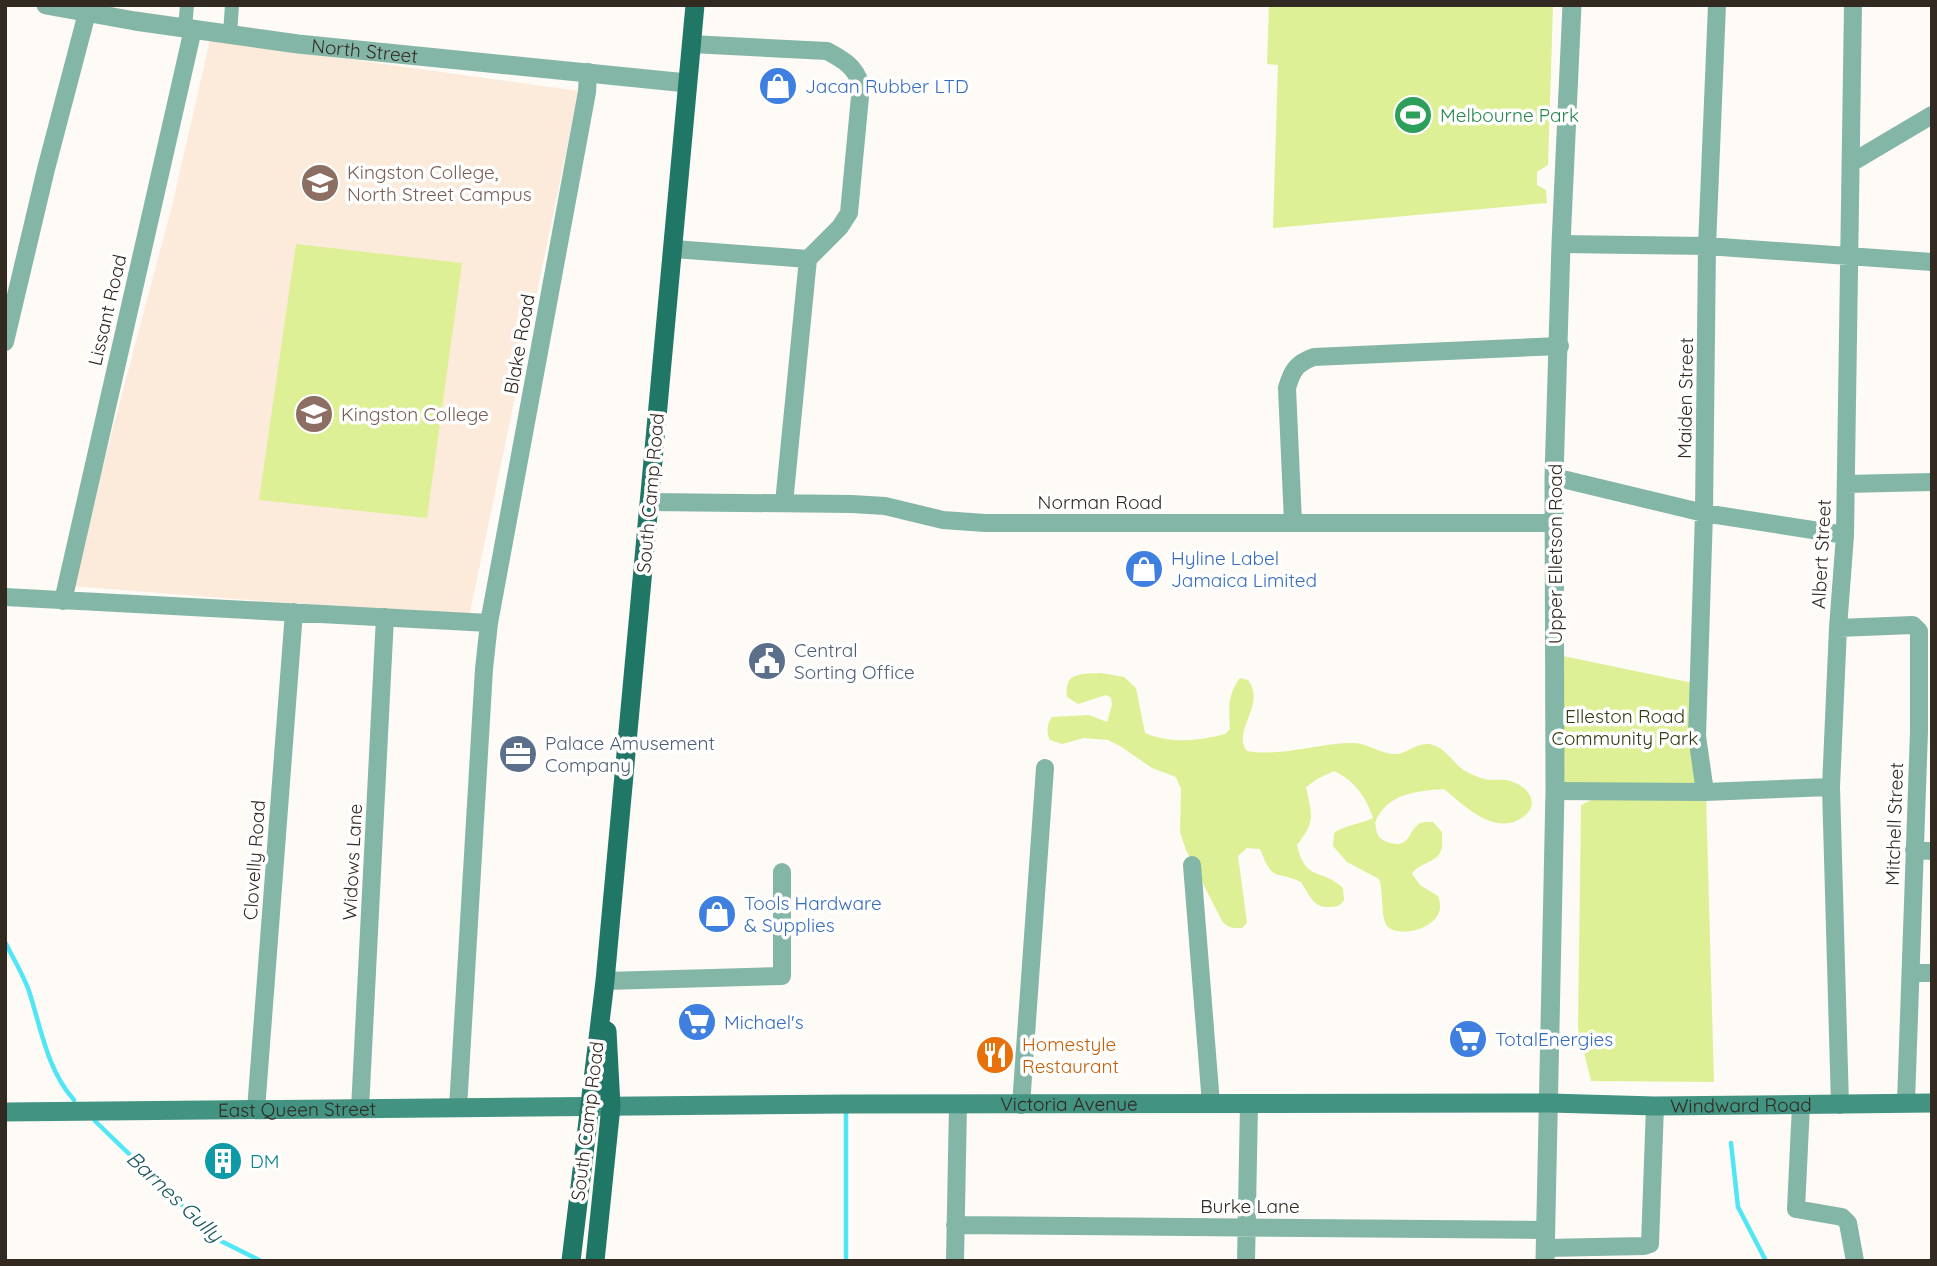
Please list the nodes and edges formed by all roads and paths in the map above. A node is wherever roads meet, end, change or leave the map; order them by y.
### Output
1 (46, 5) edge
2 (187, 5) edge
3 (232, 5) edge
4 (695, 5) edge
5 (1572, 5) edge
6 (1717, 5) edge
7 (1853, 5) edge
8 (87, 13) junction
9 (137, 13) edge
10 (189, 29) junction
11 (230, 34) junction
12 (691, 44) junction
13 (588, 72) junction
14 (687, 83) junction
15 (1932, 115) edge
16 (1851, 163) junction
17 (1561, 244) junction
18 (1707, 246) junction
19 (674, 249) junction
20 (1849, 255) junction
21 (808, 259) junction
22 (1932, 262) edge
23 (5, 342) edge
24 (1560, 346) junction
25 (1554, 477) junction
26 (1932, 482) edge
27 (1846, 484) junction
28 (649, 502) junction
29 (783, 503) junction
30 (1704, 513) junction
31 (1293, 522) junction
32 (1554, 523) junction
33 (1845, 535) junction
34 (5, 597) edge
35 (63, 601) junction
36 (293, 612) junction
37 (385, 617) junction
38 (489, 623) junction
39 (1838, 628) junction
40 (1926, 732) edge
41 (1045, 768) dead end
42 (1831, 787) junction
43 (1555, 791) junction
44 (1705, 792) junction
45 (1923, 850) edge
46 (1192, 865) dead end
47 (782, 872) dead end
48 (1910, 973) junction
49 (1932, 973) edge
50 (605, 981) junction
51 (1906, 1102) junction
52 (1550, 1103) junction
53 (1932, 1103) edge
54 (1211, 1104) junction
55 (1249, 1104) junction
56 (958, 1105) junction
57 (1021, 1105) junction
58 (1801, 1105) junction
59 (1840, 1105) junction
60 (588, 1106) junction
61 (611, 1106) junction
62 (1656, 1106) junction
63 (458, 1108) junction
64 (360, 1109) junction
65 (256, 1110) junction
66 (5, 1112) edge
67 (955, 1225) junction
68 (1247, 1227) junction
69 (1545, 1246) edge
70 (570, 1261) edge
71 (595, 1261) edge
72 (955, 1261) edge
73 (1246, 1261) edge
74 (1855, 1261) edge

1 - 8 street, North Street
2 - 10 street
3 - 11 street
4 - 12 main road, South Camp Road
5 - 17 street, Upper Elletson Road
6 - 18 street, Maiden Street
7 - 16 street, Albert Street
8 - 9 street, North Street
8 - 23 street
9 - 10 street, North Street
10 - 11 street, North Street
10 - 35 street, Lissant Road
11 - 13 street, North Street
12 - 14 main road, South Camp Road
12 - 21 street
13 - 14 street, North Street
13 - 38 street, Blake Road
14 - 19 main road, South Camp Road
15 - 16 street
16 - 20 street, Albert Street
17 - 18 street
17 - 24 street, Upper Elletson Road
18 - 20 street
18 - 30 street, Maiden Street
19 - 21 street
19 - 28 main road, South Camp Road
20 - 22 street
20 - 27 street, Albert Street
21 - 29 street
24 - 25 street, Upper Elletson Road
24 - 31 street
25 - 30 street
25 - 32 street, Upper Elletson Road
26 - 27 street
27 - 33 street, Albert Street
28 - 29 street, Norman Road
28 - 50 main road, South Camp Road
29 - 31 street, Norman Road
30 - 33 street
30 - 44 street, Maiden Street
31 - 32 street, Norman Road
32 - 43 street, Upper Elletson Road
33 - 39 street, Albert Street
34 - 35 street
35 - 36 street
36 - 37 street
36 - 65 street, Clovelly Road
37 - 38 street
37 - 64 street, Widows Lane
38 - 63 street, Blake Road
39 - 40 street, Mitchell Street
39 - 42 street, Albert Street
40 - 45 street, Mitchell Street
41 - 57 street
42 - 44 street
42 - 59 street, Albert Street
43 - 44 street
43 - 52 street, Upper Elletson Road
45 - 48 street, Mitchell Street
46 - 54 street
47 - 50 street
48 - 49 street
48 - 51 street, Mitchell Street
50 - 60 main road, South Camp Road
50 - 61 main road, South Camp Road
51 - 53 main road, Windward Road
51 - 59 main road, Windward Road
52 - 55 main road, Victoria Avenue
52 - 62 main road, Windward Road
52 - 69 street, Upper Elletson Road
54 - 55 main road, Victoria Avenue
54 - 57 main road, Victoria Avenue
55 - 68 street
56 - 57 main road, Victoria Avenue
56 - 61 main road, Victoria Avenue
56 - 67 street
58 - 59 main road, Windward Road
58 - 62 main road, Windward Road
58 - 74 street
60 - 61 main road, Victoria Avenue
60 - 63 main road, East Queen Street
60 - 70 main road, South Camp Road
61 - 71 main road, South Camp Road
62 - 69 street, Burke Lane
63 - 64 main road, East Queen Street
64 - 65 main road, East Queen Street
65 - 66 main road, East Queen Street
67 - 68 street, Burke Lane
67 - 72 street
68 - 69 street, Burke Lane
68 - 73 street

